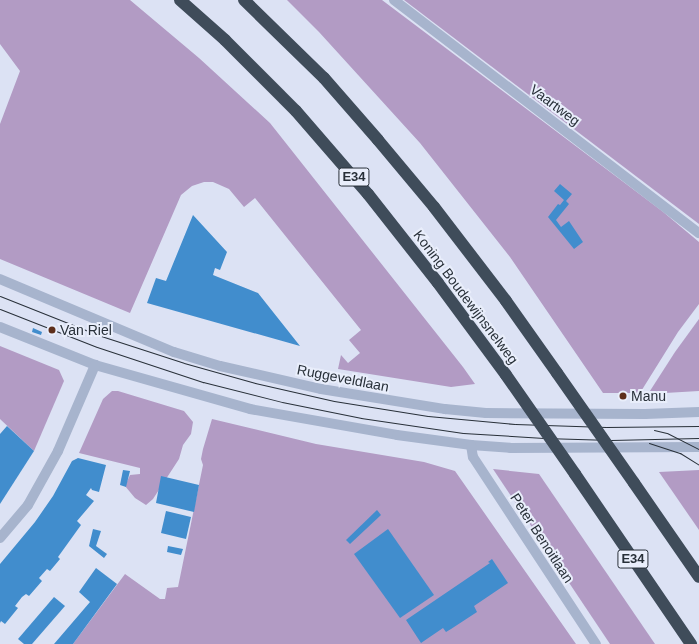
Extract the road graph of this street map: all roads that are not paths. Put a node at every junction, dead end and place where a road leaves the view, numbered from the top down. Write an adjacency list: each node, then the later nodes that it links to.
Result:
1 (180, 0): 14 (highway, Koning Boudewijnsnelweg / E34, bridge)
2 (244, 0): 12 (highway, Koning Boudewijnsnelweg, bridge)
3 (394, 0): 4 (street, Vaartweg)
4 (699, 232)
5 (0, 278): 8 (street, Ruggeveldlaan)
6 (0, 327): 7 (street)
7 (95, 365): 9 (street); 11 (street)
8 (699, 412)
9 (471, 445): 10 (street); 13 (street, Peter Benoitlaan)
10 (699, 447)
11 (0, 538)
12 (699, 577)
13 (596, 644)
14 (691, 644)

